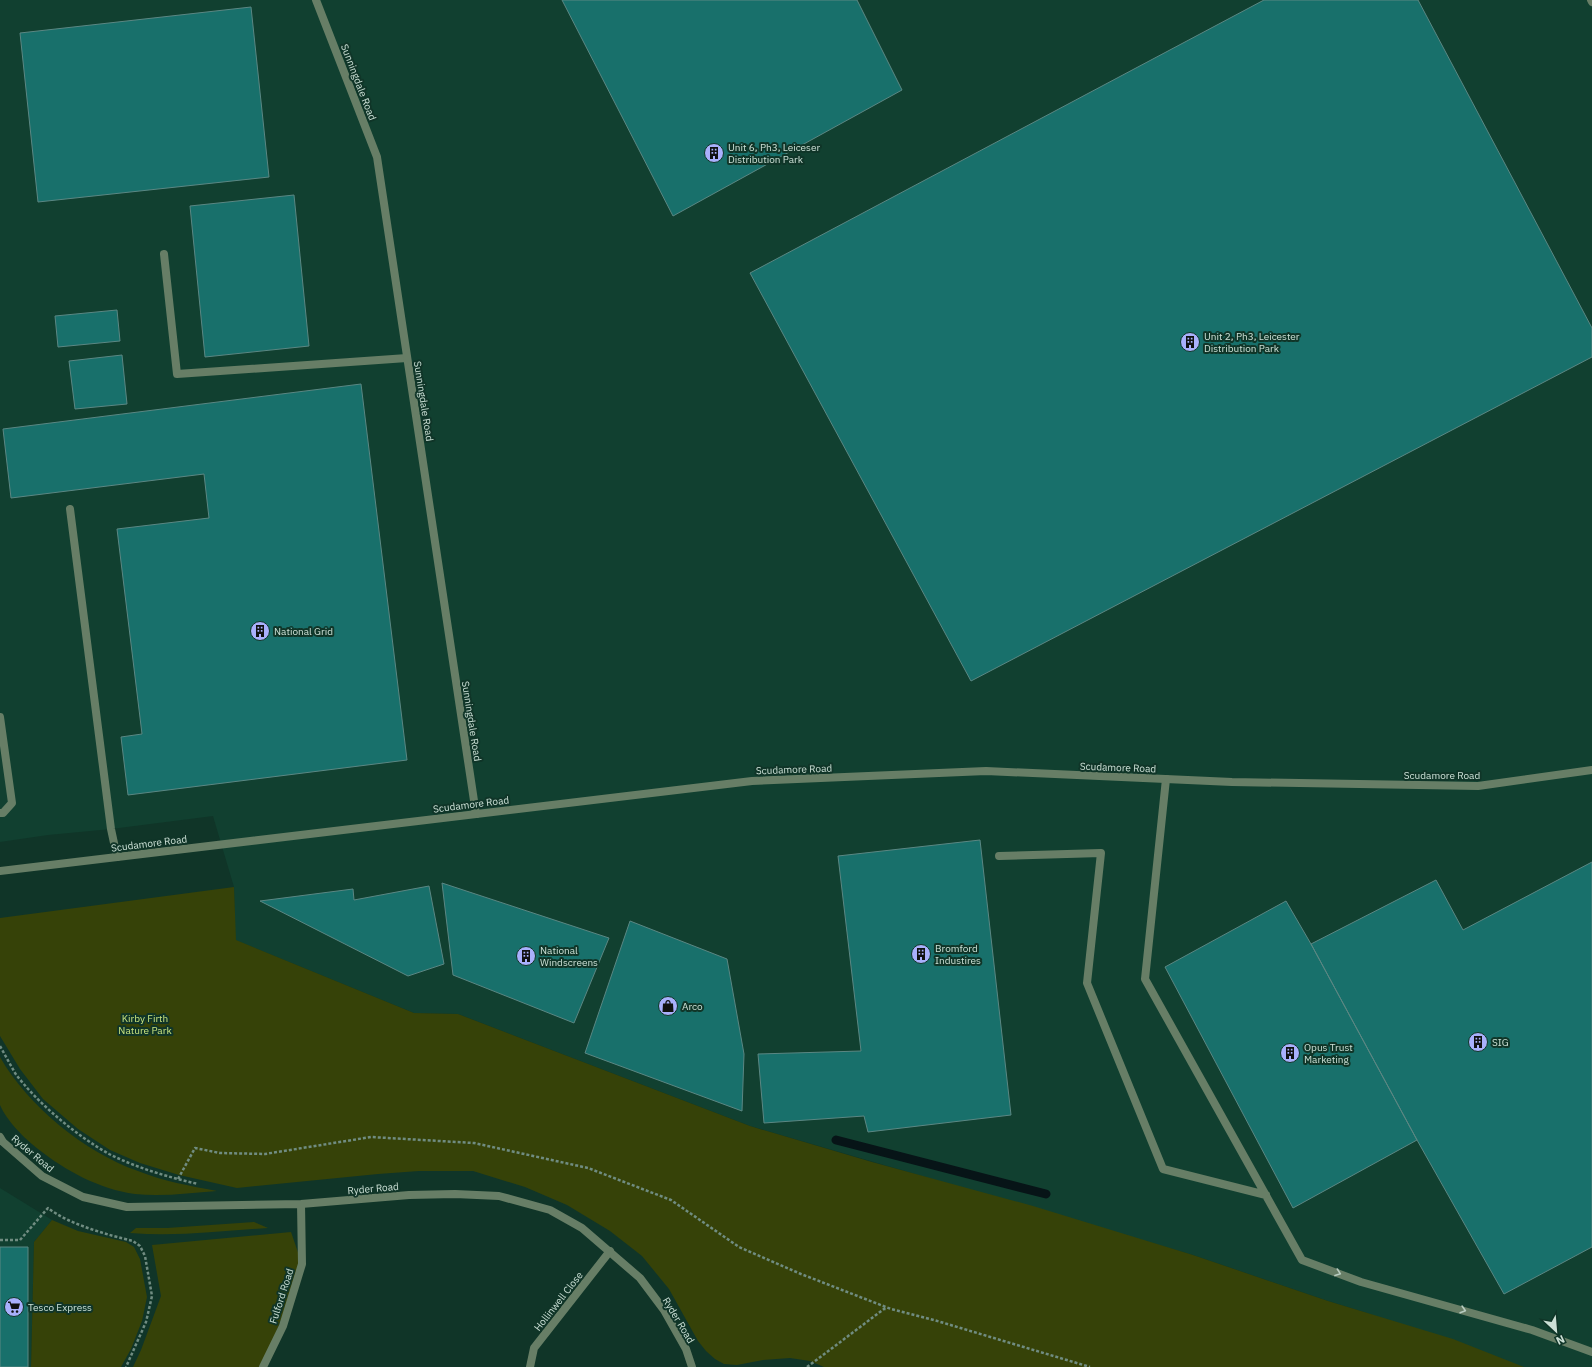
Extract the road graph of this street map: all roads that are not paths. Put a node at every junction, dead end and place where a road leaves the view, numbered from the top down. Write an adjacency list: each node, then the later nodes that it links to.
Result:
1 (316, 0): 3 (street, Sunningdale Road)
2 (164, 254): 3 (street)
3 (408, 358): 9 (street, Sunningdale Road)
4 (70, 508): 11 (street)
5 (0, 718): 8 (street)
6 (1592, 770): 7 (street, Scudamore Road)
7 (1166, 779): 9 (street, Scudamore Road); 14 (street)
8 (0, 813)
9 (476, 814): 11 (street, Scudamore Road)
10 (999, 856): 14 (street)
11 (117, 857): 12 (street, Scudamore Road)
12 (0, 871)
13 (1, 1141): 15 (street, Ryder Road)
14 (1266, 1195): 17 (street, one-way to 17)
15 (301, 1204): 16 (street, Ryder Road); 18 (street, Fulford Road)
16 (610, 1252): 19 (street, Hollinwell Close); 20 (street, Ryder Road)
17 (1592, 1352)
18 (263, 1367)
19 (530, 1367)
20 (692, 1367)

